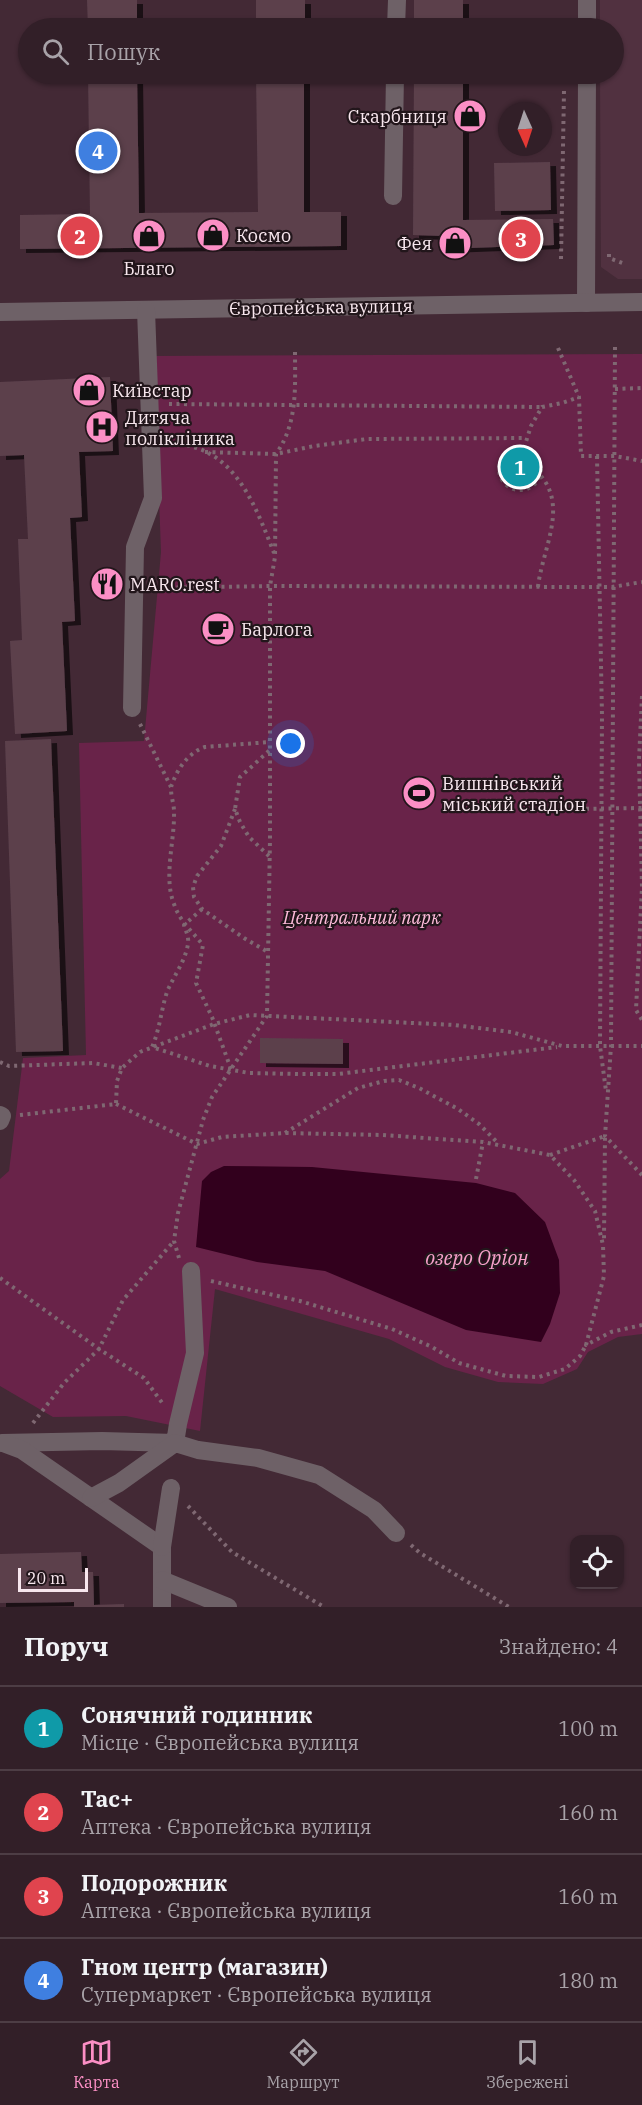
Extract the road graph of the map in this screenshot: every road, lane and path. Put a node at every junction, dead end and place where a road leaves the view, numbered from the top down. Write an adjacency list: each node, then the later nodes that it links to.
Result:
1 (397, 0): 3 (street)
2 (588, 0): 4 (street)
3 (396, 18)
4 (587, 18)
5 (395, 84): 8 (street)
6 (587, 84): 11 (street)
7 (564, 85): 9 (path)
8 (393, 196)
9 (561, 259)
10 (642, 302): 11 (street, Європейська вулиця)
11 (586, 303): 12 (street, Європейська вулиця)
12 (146, 310): 13 (street, Європейська вулиця); 20 (street)
13 (0, 312)
14 (615, 347): 18 (path)
15 (558, 348): 19 (path)
16 (295, 351): 21 (path)
17 (642, 388): 18 (path)
18 (615, 389): 29 (path)
19 (579, 397): 22 (path); 28 (path)
20 (150, 404): 21 (path); 24 (street)
21 (294, 404): 22 (path); 27 (path)
22 (542, 407): 23 (path)
23 (526, 438): 25 (path); 27 (path)
24 (152, 444): 26 (path); 38 (street)
25 (524, 448): 31 (path); 31 (path)
26 (205, 452): 27 (path); 32 (path)
27 (276, 454): 32 (path)
28 (597, 456): 29 (path); 36 (path)
29 (615, 456): 30 (path); 37 (path)
30 (642, 461)
31 (540, 476): 35 (path)
32 (275, 557): 34 (path)
33 (642, 582): 37 (path)
34 (270, 586): 35 (path); 38 (path); 41 (path)
35 (538, 587): 36 (path)
36 (598, 587): 37 (path); 47 (path)
37 (612, 587): 48 (path)
38 (134, 589): 40 (street)
39 (642, 696): 44 (path)
40 (132, 708): 43 (path)
41 (270, 742): 42 (path); 43 (path)
42 (270, 749): 45 (path); 49 (path)
43 (171, 788): 51 (path)
44 (640, 808): 48 (path); 54 (path)
45 (234, 809): 49 (path); 50 (path)
46 (571, 809): 47 (path)
47 (602, 809): 48 (path); 57 (path)
48 (612, 809): 58 (path)
49 (269, 856): 52 (path)
50 (202, 909): 51 (path); 52 (path)
51 (184, 925): 55 (path); 60 (path)
52 (268, 952): 53 (path)
53 (267, 1016): 55 (path); 56 (path); 63 (path)
54 (642, 1020)
55 (214, 1024): 60 (path); 63 (path)
56 (561, 1046): 57 (path); 63 (path)
57 (600, 1046): 58 (path); 64 (path)
58 (611, 1046): 59 (path); 64 (path)
59 (642, 1046)
60 (152, 1047): 62 (path); 63 (path)
61 (0, 1062): 62 (path)
62 (122, 1068): 65 (path)
63 (231, 1069): 70 (path)
64 (608, 1100): 68 (path)
65 (116, 1104): 66 (path); 70 (path)
66 (1, 1117)
67 (285, 1133): 69 (path); 70 (path); 71 (path)
68 (605, 1136): 72 (path); 73 (path); 76 (path)
69 (483, 1142): 71 (path); 74 (path)
70 (197, 1144): 75 (path)
71 (499, 1144): 72 (path)
72 (550, 1155): 76 (path)
73 (642, 1175)
74 (476, 1179)
75 (174, 1241): 77 (path); 81 (path)
76 (603, 1245): 80 (path)
77 (191, 1271): 80 (path); 82 (street)
78 (0, 1278): 81 (path)
79 (642, 1324): 80 (path)
80 (585, 1345)
81 (99, 1349): 82 (path); 83 (path)
82 (178, 1424): 84 (street)
83 (7, 1442): 84 (street); 86 (street)
84 (175, 1443): 86 (street); 87 (street)
85 (171, 1488): 88 (street); 92 (path)
86 (91, 1498): 88 (street)
87 (396, 1533): 93 (path)
88 (162, 1547): 89 (street)
89 (162, 1580): 90 (street); 91 (street)
90 (162, 1607)
91 (228, 1607)
92 (324, 1607)
93 (509, 1607)

